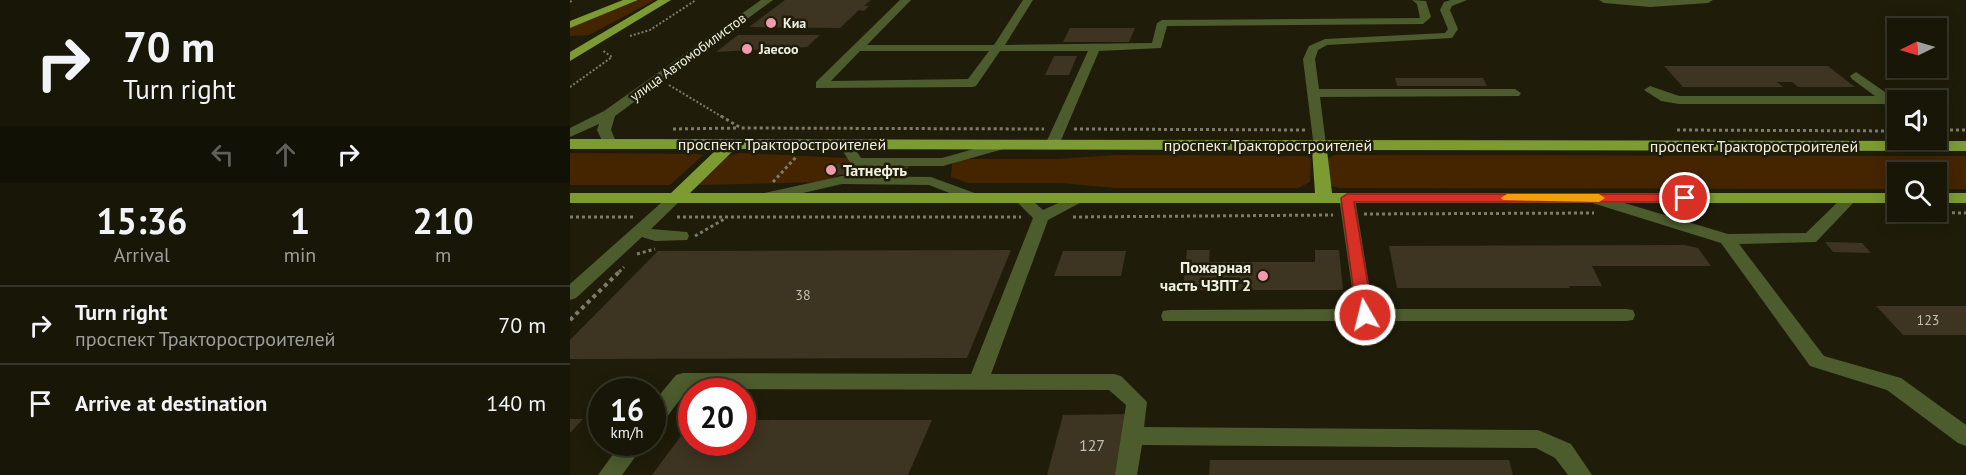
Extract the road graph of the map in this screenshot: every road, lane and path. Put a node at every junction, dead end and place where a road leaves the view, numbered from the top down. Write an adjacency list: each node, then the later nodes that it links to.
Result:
1 (633, 0): 11 (main road)
2 (666, 0): 17 (main road)
3 (696, 0): 12 (path)
4 (768, 0): 19 (lane, улица Автомобилистов)
5 (906, 0): 14 (lane)
6 (1028, 0): 15 (lane)
7 (1417, 0): 16 (lane)
8 (1462, 0): 22 (lane)
9 (1604, 0): 10 (lane)
10 (1708, 0)
11 (570, 25)
12 (628, 37)
13 (606, 44): 20 (path)
14 (857, 48): 15 (lane); 15 (lane)
15 (997, 48): 16 (lane)
16 (1095, 48): 34 (lane)
17 (570, 57)
18 (1856, 76): 24 (lane)
19 (658, 78): 26 (lane, улица Автомобилистов); 27 (path)
20 (570, 87)
21 (1650, 90): 25 (lane)
22 (1312, 93): 23 (lane); 42 (lane)
23 (1515, 93)
24 (1887, 100)
25 (1887, 104)
26 (609, 114): 32 (lane, улица Автомобилистов); 38 (lane)
27 (741, 128): 28 (path); 34 (path)
28 (672, 129)
29 (1068, 129): 30 (path)
30 (1306, 130)
31 (1966, 130): 33 (path)
32 (570, 133)
33 (1947, 136)
34 (1052, 137): 41 (main road, проспект Тракторостроителей); 42 (main road, проспект Тракторостроителей)
35 (1887, 139): 42 (main road, проспект Тракторостроителей)
36 (1947, 140): 43 (main road, проспект Тракторостроителей)
37 (570, 144): 38 (main road, проспект Тракторостроителей)
38 (609, 144): 39 (main road, проспект Тракторостроителей)
39 (731, 144): 40 (main road, проспект Тракторостроителей); 51 (main road)
40 (845, 144): 41 (main road, проспект Тракторостроителей); 45 (lane)
41 (1002, 145): 46 (lane)
42 (1319, 145): 56 (main road)
43 (1966, 146)
44 (796, 157): 49 (path)
45 (857, 162): 46 (lane); 47 (lane)
46 (943, 162): 48 (lane)
47 (842, 180): 48 (lane); 52 (lane)
48 (931, 181): 53 (lane)
49 (774, 182)
50 (570, 198): 51 (main road)
51 (675, 198): 52 (main road); 72 (lane)
52 (760, 198): 53 (main road)
53 (975, 198): 54 (main road)
54 (1021, 198): 55 (main road); 70 (lane)
55 (1082, 198): 56 (main road); 70 (lane)
56 (1324, 198): 57 (main road)
57 (1347, 198): 58 (main road); 76 (lane)
58 (1591, 198): 59 (main road); 74 (lane)
59 (1850, 198): 62 (main road); 74 (lane)
60 (1947, 198): 61 (main road)
61 (1966, 198)
62 (1887, 204)
63 (1947, 211): 65 (path)
64 (1605, 213): 66 (path)
65 (1966, 213)
66 (1356, 214)
67 (1341, 215): 71 (path)
68 (570, 217): 72 (path)
69 (672, 217): 70 (path)
70 (1033, 217): 80 (lane)
71 (1072, 217)
72 (644, 228): 73 (lane); 75 (lane); 79 (path)
73 (681, 236)
74 (1727, 239): 83 (lane)
75 (570, 294)
76 (1365, 315): 77 (lane); 78 (lane)
77 (1626, 315)
78 (1170, 316)
79 (570, 320)
80 (978, 381): 81 (lane); 82 (lane)
81 (666, 402)
82 (1133, 436): 86 (lane); 87 (lane)
83 (1966, 437)
84 (624, 456): 85 (lane)
85 (609, 475)
86 (1126, 475)
87 (1581, 475)

